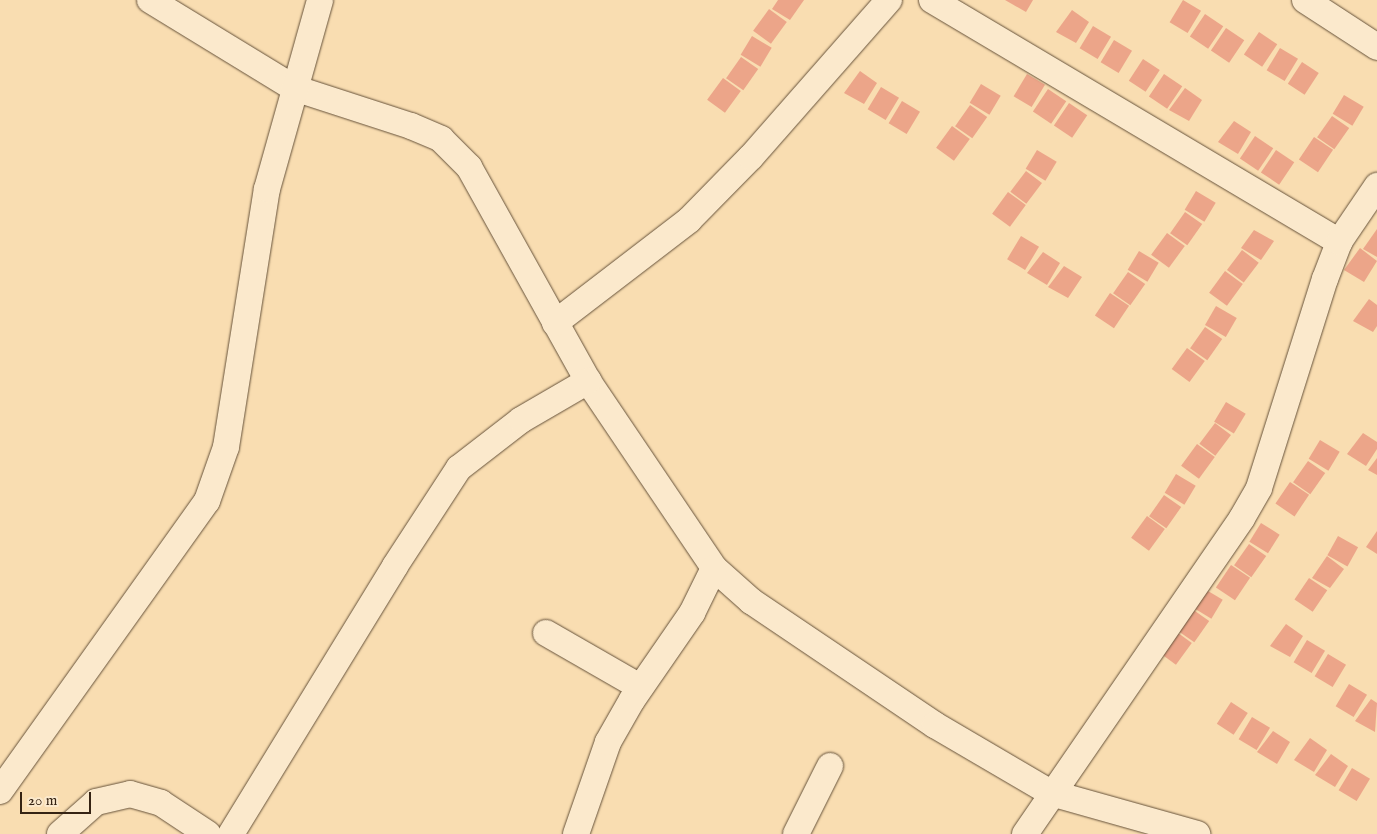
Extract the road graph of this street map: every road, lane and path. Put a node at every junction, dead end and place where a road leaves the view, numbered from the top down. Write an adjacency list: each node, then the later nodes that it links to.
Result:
1 (150, 0): 7 (street)
2 (889, 0): 10 (street)
3 (932, 0): 9 (street)
4 (319, 1): 7 (street)
5 (1315, 3): 6 (street)
6 (1377, 47)
7 (294, 88): 10 (street); 16 (street)
8 (1377, 186): 9 (street)
9 (1339, 242): 17 (street)
10 (556, 323): 11 (street)
11 (588, 381): 12 (street); 20 (street)
12 (714, 568): 14 (street); 17 (street)
13 (546, 633): 14 (street)
14 (640, 687): 21 (street)
15 (830, 766): 22 (street)
16 (0, 791)
17 (1050, 793): 23 (street); 24 (street)
18 (60, 834): 19 (street)
19 (208, 834)
20 (231, 834)
21 (576, 834)
22 (796, 834)
23 (1024, 834)
24 (1196, 834)

